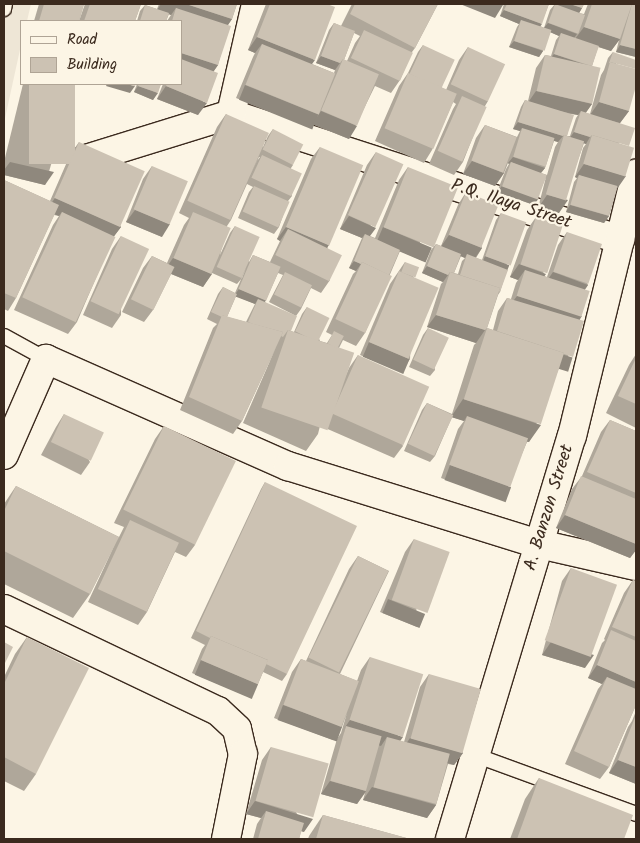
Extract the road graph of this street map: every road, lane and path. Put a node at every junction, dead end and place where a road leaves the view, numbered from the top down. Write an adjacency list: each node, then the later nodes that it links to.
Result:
1 (5, 4): 3 (lane)
2 (256, 4): 4 (street)
3 (4, 9)
4 (231, 114): 5 (street); 7 (street, P.Q. Ilaya Street)
5 (86, 159)
6 (636, 174): 7 (street, A. Banzon Street)
7 (620, 240): 11 (street, A. Banzon Street)
8 (4, 336): 9 (lane)
9 (46, 359): 10 (street); 11 (street)
10 (4, 455)
11 (539, 544): 12 (street); 14 (street, A. Banzon Street)
12 (636, 566)
13 (4, 609): 16 (street)
14 (475, 755): 15 (lane); 17 (street, A. Banzon Street)
15 (636, 814)
16 (226, 839)
17 (450, 839)

